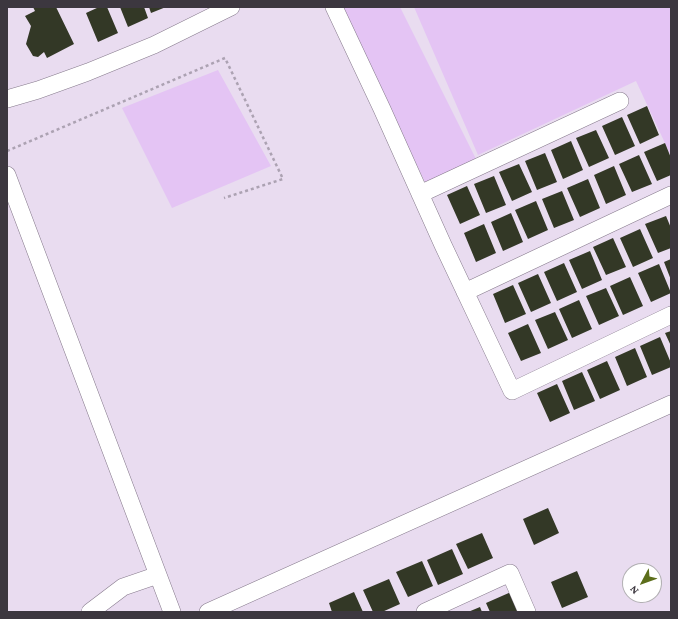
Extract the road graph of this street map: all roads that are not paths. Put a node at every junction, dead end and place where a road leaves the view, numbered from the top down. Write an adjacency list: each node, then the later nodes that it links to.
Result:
1 (231, 7): 3 (street)
2 (334, 7): 6 (street)
3 (7, 99)
4 (620, 101): 6 (street)
5 (7, 175): 11 (street)
6 (420, 194): 8 (street)
7 (671, 195): 8 (street)
8 (465, 292): 9 (street)
9 (671, 315)
10 (671, 404): 14 (street)
11 (158, 576): 12 (street); 13 (street)
12 (90, 612)
13 (172, 612)
14 (208, 612)
15 (425, 612): 16 (street)
16 (527, 612)

